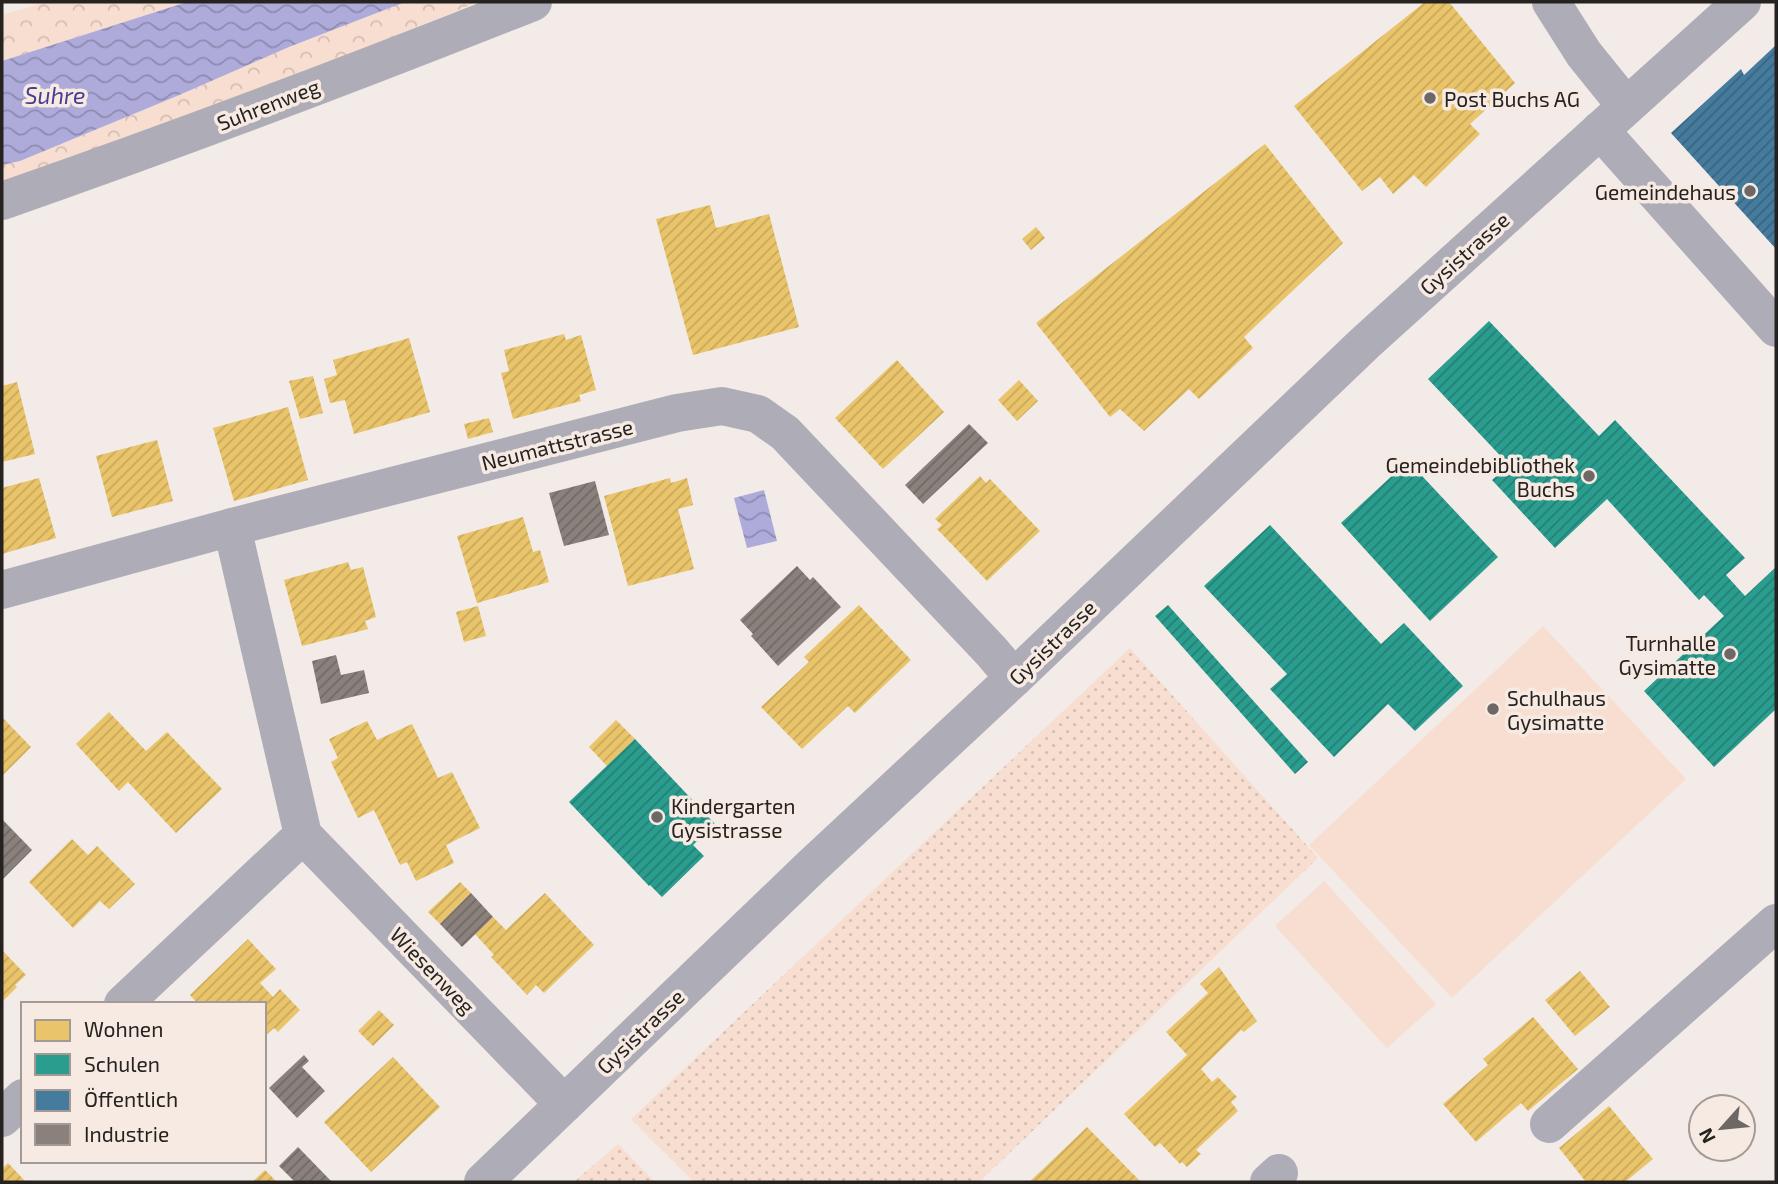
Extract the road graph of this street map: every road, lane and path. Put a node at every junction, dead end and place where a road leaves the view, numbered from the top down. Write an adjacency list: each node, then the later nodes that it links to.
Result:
1 (533, 2): 5 (street, Suhrenweg)
2 (1551, 2): 4 (street)
3 (1742, 2): 4 (street, Gysistrasse)
4 (1613, 118): 6 (street); 9 (street, Gysistrasse)
5 (2, 201)
6 (1776, 328)
7 (232, 527): 8 (street, Neumattstrasse); 9 (street, Neumattstrasse); 10 (street)
8 (2, 590)
9 (1014, 678): 14 (street, Gysistrasse)
10 (303, 835): 12 (street); 14 (street, Wiesenweg)
11 (1776, 923): 16 (street)
12 (125, 1002)
13 (21, 1100): 15 (street)
14 (564, 1104): 17 (street, Gysistrasse)
15 (2, 1118)
16 (1549, 1124)
17 (482, 1182)

